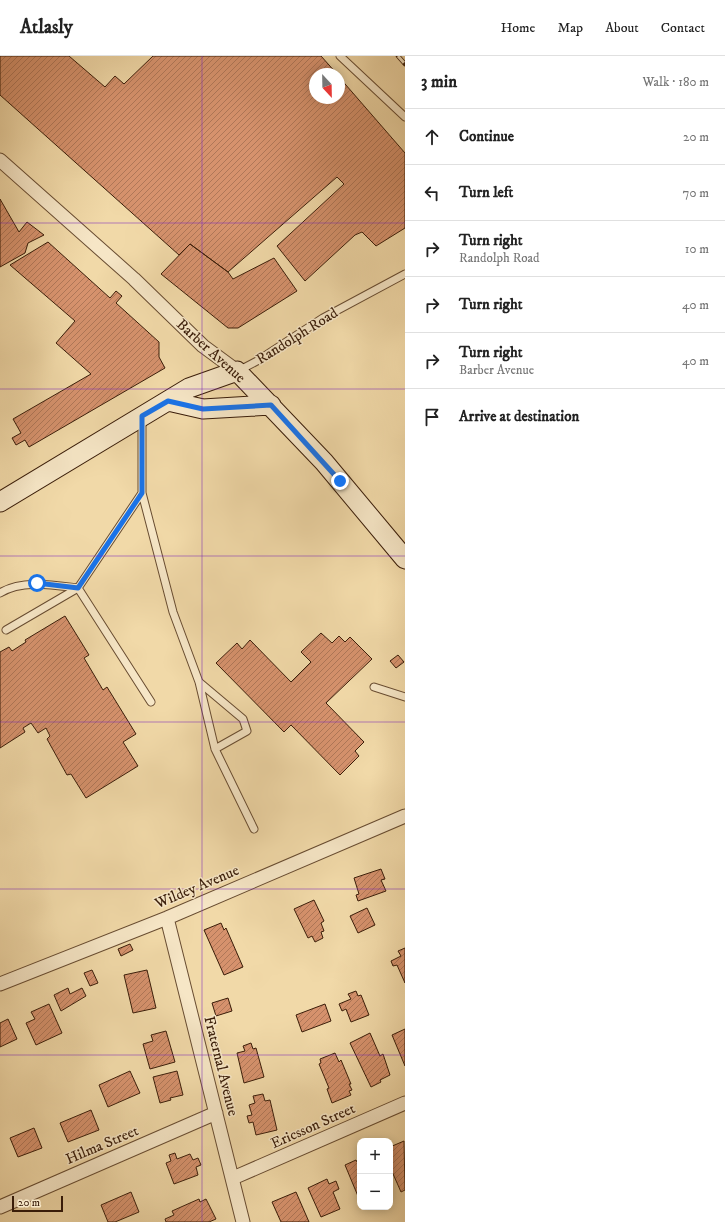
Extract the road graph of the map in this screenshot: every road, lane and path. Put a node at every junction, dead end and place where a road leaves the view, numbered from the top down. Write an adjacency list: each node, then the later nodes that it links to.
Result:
1 (340, 56): 2 (lane)
2 (405, 117)
3 (0, 160): 5 (street, Barber Avenue)
4 (405, 274): 5 (lane, Randolph Road)
5 (237, 371): 6 (street, Randolph Road); 7 (street, Barber Avenue)
6 (168, 401): 7 (street); 8 (street, Randolph Road)
7 (271, 405): 11 (street, Barber Avenue)
8 (142, 416): 9 (lane); 10 (street, Randolph Road)
9 (142, 493): 12 (lane); 15 (lane)
10 (0, 502)
11 (405, 559)
12 (78, 588): 13 (lane); 14 (lane); 18 (lane)
13 (0, 593)
14 (6, 630)
15 (199, 682): 19 (lane); 19 (lane)
16 (374, 687): 17 (lane)
17 (405, 697)
18 (151, 702)
19 (215, 749): 21 (lane)
20 (405, 816): 22 (street, Wildey Avenue)
21 (254, 829)
22 (167, 918): 23 (street, Wildey Avenue); 25 (street, Fraternal Avenue)
23 (0, 984)
24 (405, 1102): 26 (street, Ericsson Street)
25 (216, 1113): 26 (street, Fraternal Avenue); 27 (street, Hilma Street)
26 (233, 1178): 28 (street, Fraternal Avenue)
27 (0, 1207)
28 (243, 1222)

